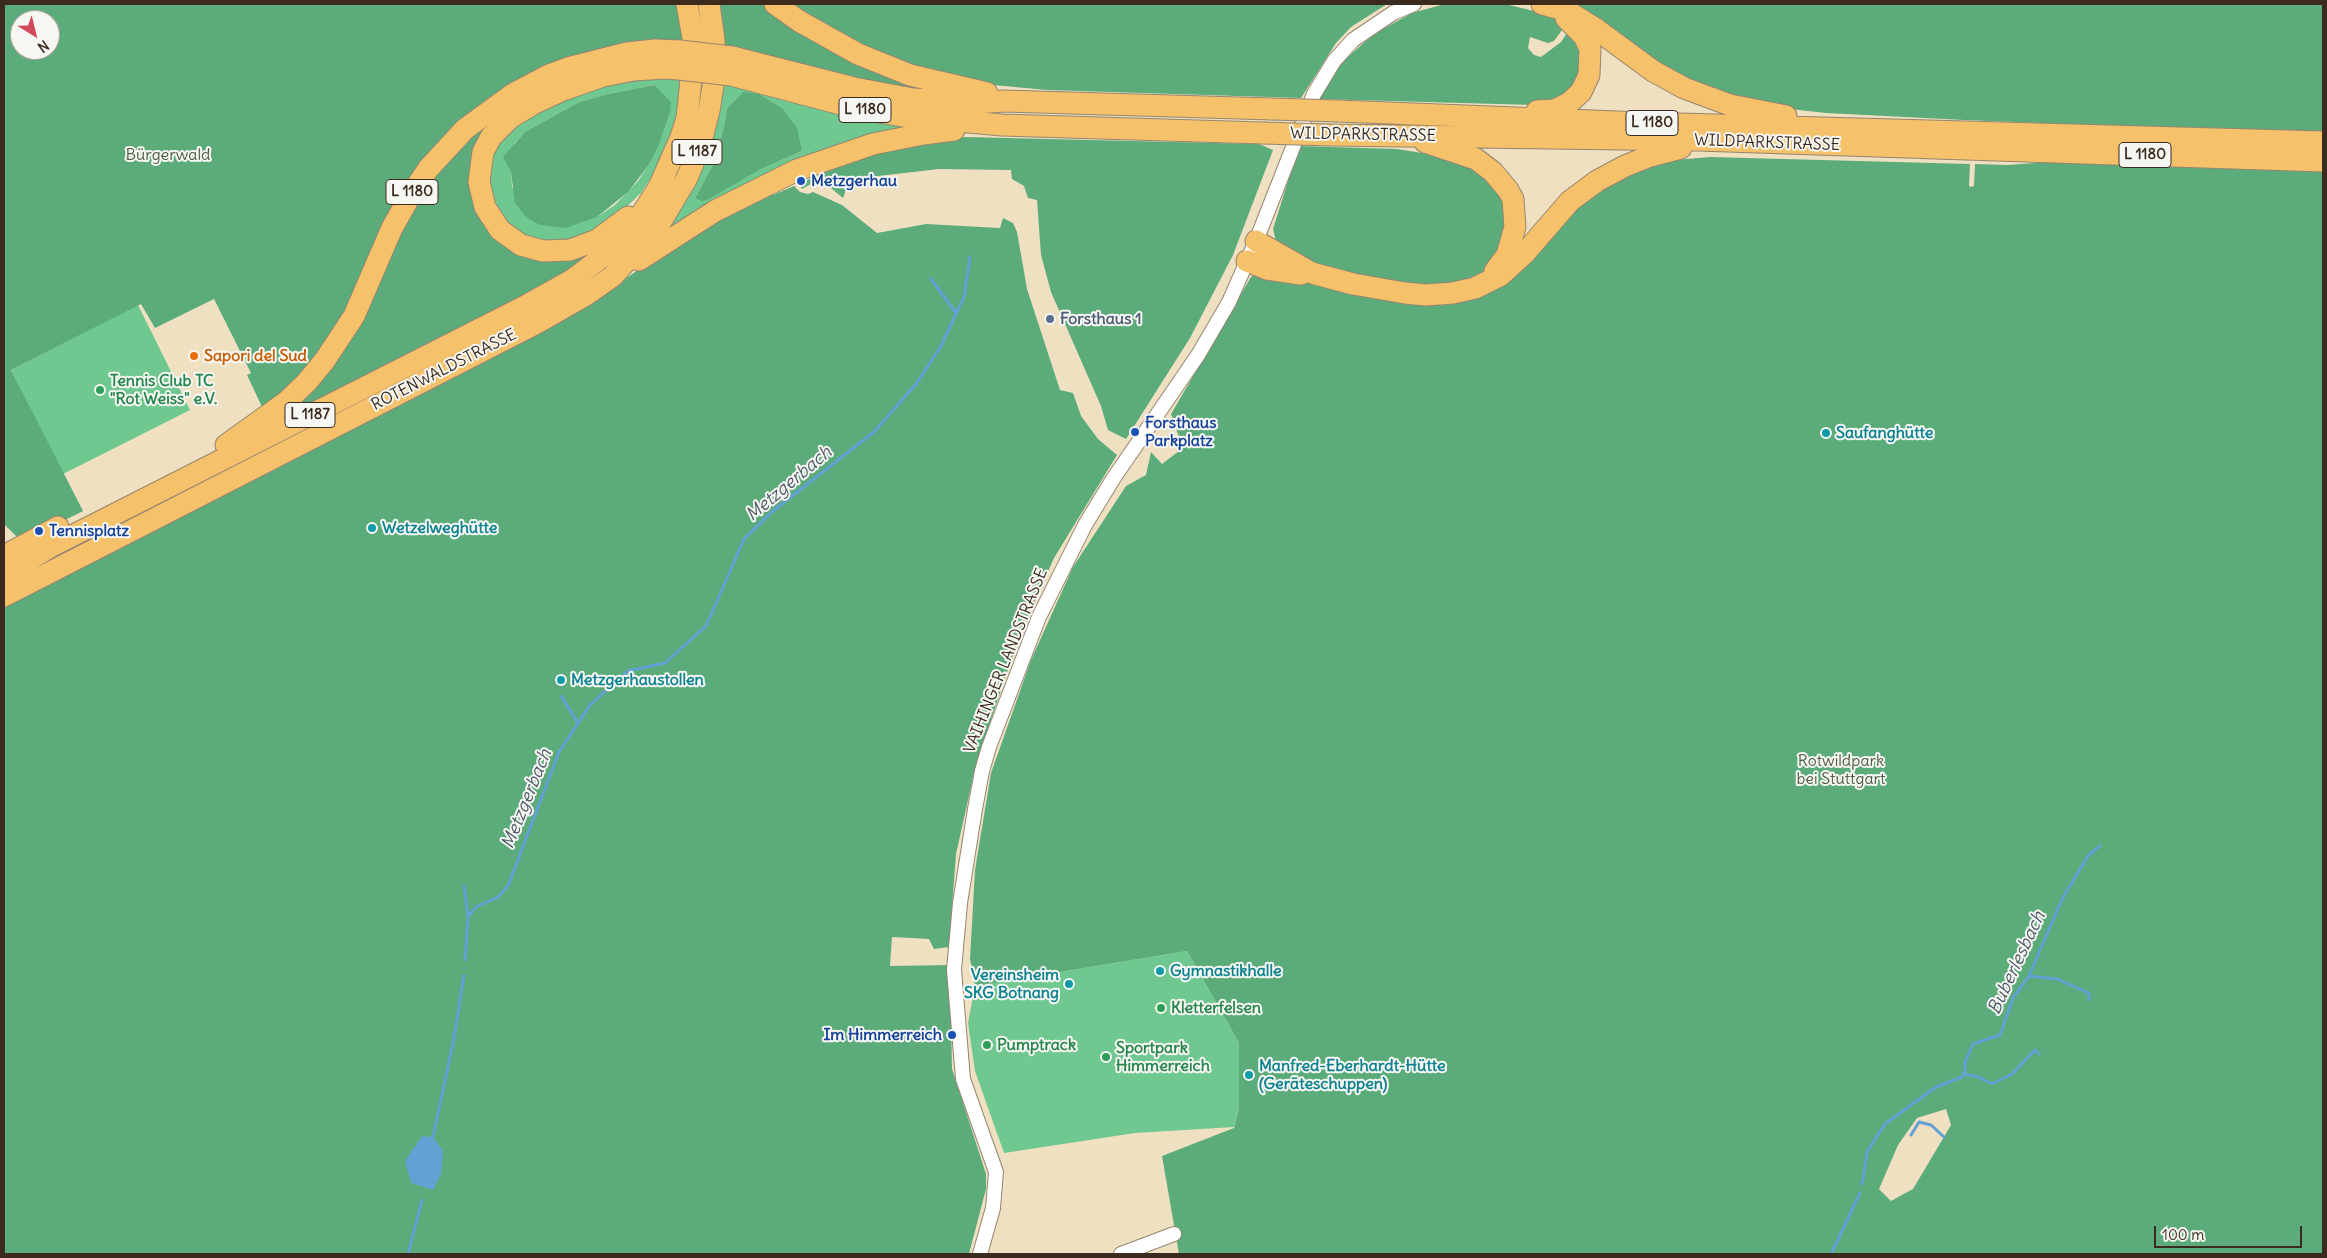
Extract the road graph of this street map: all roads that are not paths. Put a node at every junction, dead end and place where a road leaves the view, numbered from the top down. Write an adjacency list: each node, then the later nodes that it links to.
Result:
1 (687, 4): 16 (highway, L 1187)
2 (709, 4): 20 (highway, ROTENWALDSTRASSE / L 1187)
3 (775, 4): 8 (highway)
4 (1414, 4): 17 (street, VAIHINGER LANDSTRASSE)
5 (1548, 6): 9 (highway, L 1180); 11 (highway, L 1180)
6 (680, 60): 7 (highway, L 1180, bridge); 16 (highway, L 1180); 22 (highway, L 1180)
7 (731, 66): 8 (highway, L 1180); 10 (highway, L 1180)
8 (1004, 101): 9 (highway, WILDPARKSTRASSE / L 1180, bridge)
9 (1475, 118): 11 (highway, WILDPARKSTRASSE / L 1180)
10 (1002, 125): 12 (highway, WILDPARKSTRASSE / L 1180, bridge); 20 (highway, L 1180)
11 (1828, 126): 14 (highway, WILDPARKSTRASSE / L 1180)
12 (1405, 137): 13 (highway, WILDPARKSTRASSE / L 1180); 21 (highway, L 1180)
13 (1697, 140): 15 (highway, WILDPARKSTRASSE / L 1180); 21 (highway, L 1180)
14 (2323, 142)
15 (2323, 161)
16 (652, 198): 23 (highway, ROTENWALDSTRASSE / L 1187)
17 (1256, 241): 18 (street, VAIHINGER LANDSTRASSE); 19 (highway, L 1180)
18 (1247, 261): 19 (highway, L 1180); 28 (street, VAIHINGER LANDSTRASSE)
19 (1312, 273): 21 (highway, L 1180)
20 (613, 276): 26 (highway, ROTENWALDSTRASSE / L 1187)
21 (1483, 284)
22 (118, 503): 23 (highway, L 1180); 24 (highway)
23 (92, 527): 25 (highway, ROTENWALDSTRASSE / L 1187)
24 (4, 556)
25 (4, 575)
26 (4, 596)
27 (1174, 1234): 29 (street)
28 (980, 1254)
29 (1122, 1254)

